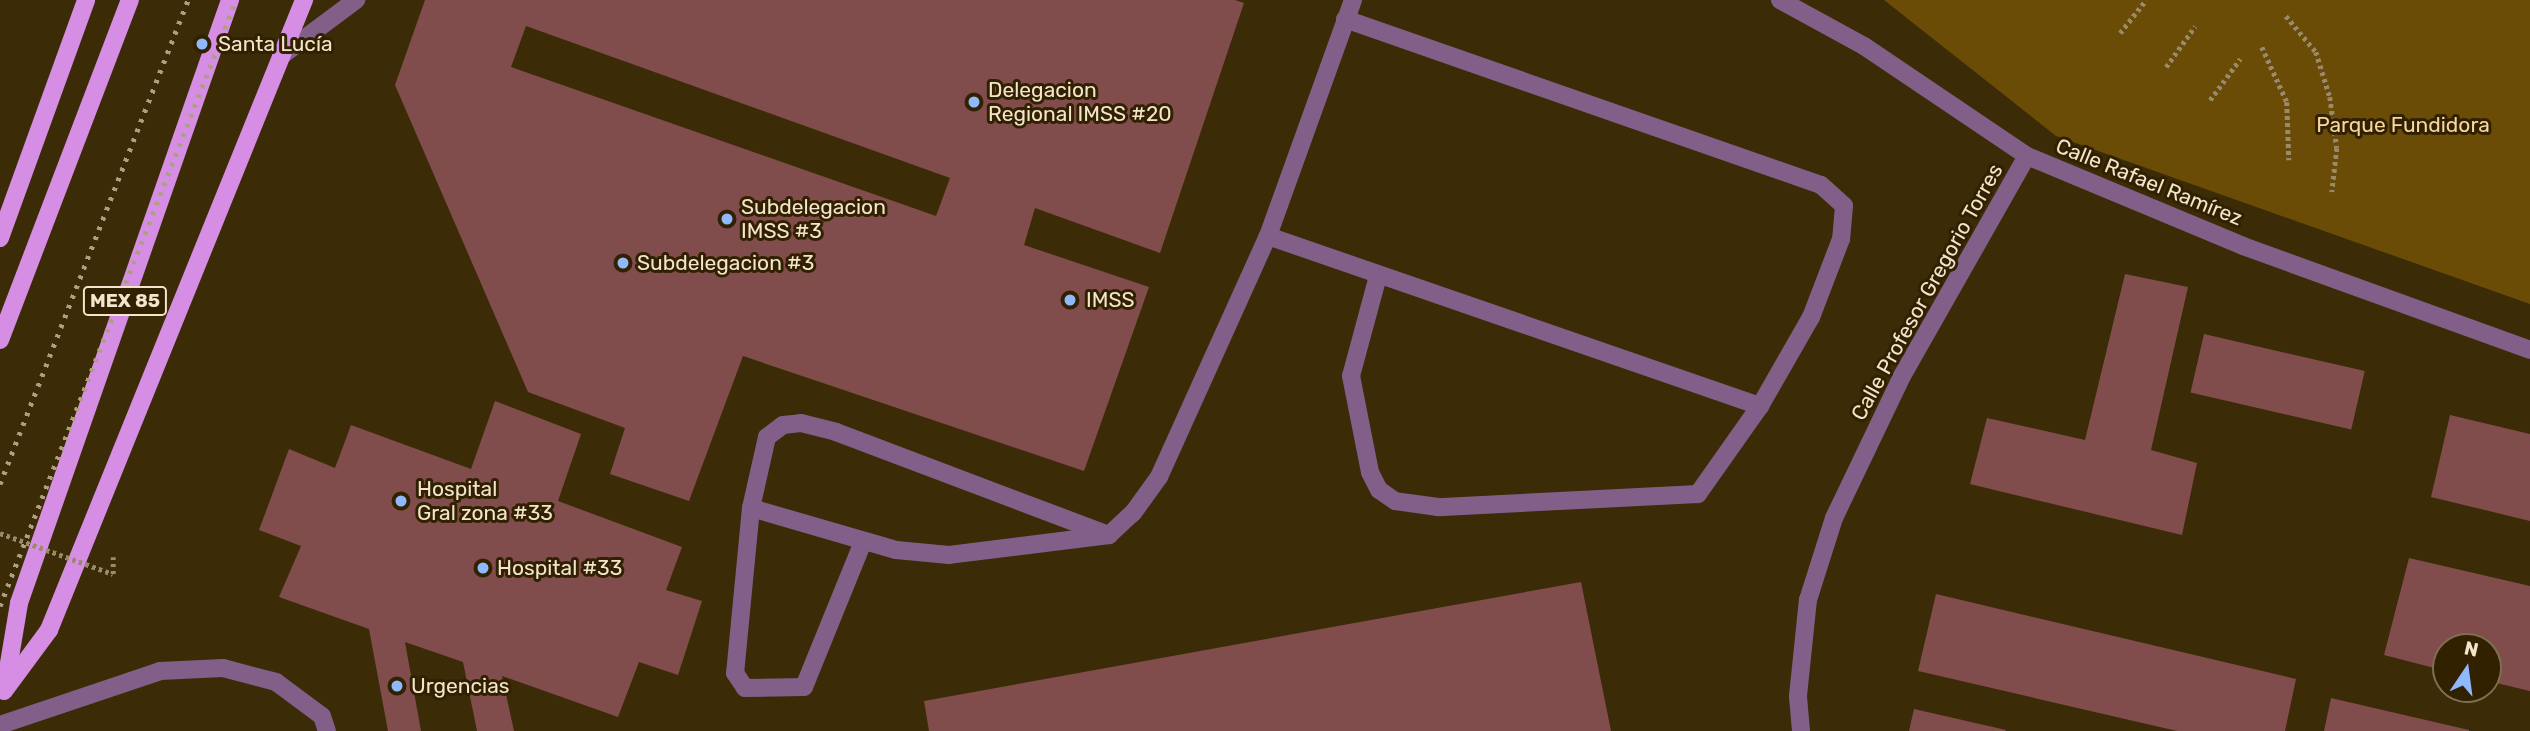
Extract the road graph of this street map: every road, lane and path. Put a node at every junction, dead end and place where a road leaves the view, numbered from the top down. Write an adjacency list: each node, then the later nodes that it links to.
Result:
1 (86, 0): 23 (main road)
2 (130, 0): 25 (main road)
3 (230, 0): 33 (main road, MEX 85)
4 (304, 0): 15 (main road)
5 (356, 0): 15 (street)
6 (1353, 0): 11 (street)
7 (1780, 0): 9 (street, Calle Rafael Ramírez)
8 (2146, 0): 13 (path)
9 (1810, 8): 19 (street, Calle Rafael Ramírez)
10 (2286, 16): 21 (path)
11 (1345, 19): 22 (street); 27 (street)
12 (2196, 26): 17 (path)
13 (2120, 33)
14 (2262, 47): 20 (path)
15 (281, 56): 33 (main road)
16 (2240, 59): 18 (path)
17 (2166, 66)
18 (2210, 100)
19 (2027, 156): 26 (street, Calle Rafael Ramírez); 36 (street, Calle Profesor Gregorio Torres)
20 (2289, 160)
21 (2332, 192)
22 (1268, 236): 24 (street); 30 (street)
23 (0, 238)
24 (1378, 276): 27 (street); 27 (street)
25 (0, 340)
26 (2530, 350)
27 (1760, 406)
28 (751, 508): 30 (street); 31 (street); 31 (street)
29 (0, 533): 32 (path, bridge)
30 (1109, 535): 31 (street)
31 (863, 542)
32 (113, 574)
33 (2, 696)
34 (0, 724): 35 (street)
35 (327, 731)
36 (1801, 731)

